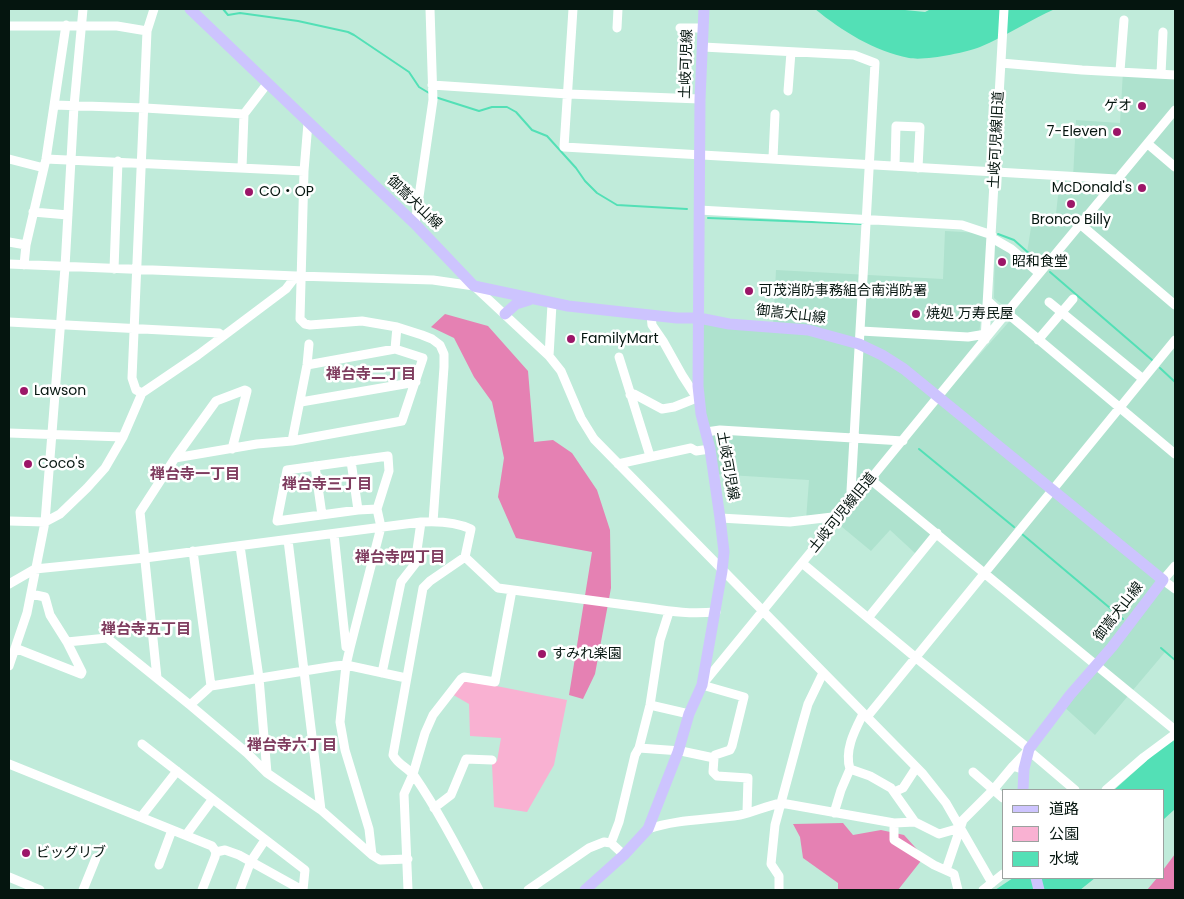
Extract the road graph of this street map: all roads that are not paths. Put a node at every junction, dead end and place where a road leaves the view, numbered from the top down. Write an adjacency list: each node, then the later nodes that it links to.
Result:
1 (83, 9): 11 (street)
2 (154, 9): 16 (street)
3 (190, 9): 24 (main road, 御嵩犬山線)
4 (430, 9): 25 (street)
5 (573, 9): 27 (street)
6 (618, 9): 13 (street)
7 (704, 9): 15 (main road, 土岐可児線)
8 (1004, 9): 20 (street, 土岐可児線旧道)
9 (1124, 20): 21 (street)
10 (66, 25): 11 (street); 12 (street); 29 (street)
11 (82, 25): 16 (street); 30 (street)
12 (9, 26)
13 (617, 28)
14 (680, 28): 15 (street)
15 (703, 28): 18 (main road, 土岐可児線)
16 (146, 31): 31 (street)
17 (1163, 32): 22 (street)
18 (702, 47): 19 (street); 28 (main road, 土岐可児線)
19 (791, 52): 26 (street); 44 (street)
20 (1002, 60): 21 (street); 50 (street, 土岐可児線旧道)
21 (1120, 71): 22 (street)
22 (1161, 74): 23 (street)
23 (1175, 75)
24 (267, 84): 33 (street); 35 (main road, 御嵩犬山線)
25 (432, 85): 27 (street); 56 (street)
26 (788, 91)
27 (568, 94): 28 (street); 37 (street)
28 (700, 99): 37 (main road, 土岐可児線)
29 (54, 105): 30 (street); 42 (street)
30 (74, 106): 31 (street); 40 (street)
31 (144, 108): 33 (street); 43 (street)
32 (1175, 110): 36 (street, 土岐可児線旧道)
33 (244, 114): 47 (street)
34 (776, 114): 38 (street)
35 (308, 123): 49 (street); 56 (main road, 御嵩犬山線)
36 (1148, 144): 46 (street); 51 (street, 土岐可児線旧道)
37 (699, 155): 38 (street); 52 (main road, 土岐可児線)
38 (773, 158): 44 (street)
39 (9, 159): 42 (street)
40 (71, 160): 41 (street); 42 (street); 54 (street)
41 (118, 161): 43 (street); 64 (street)
42 (45, 163): 53 (street)
43 (142, 163): 47 (street); 65 (street)
44 (870, 165): 45 (street); 55 (street)
45 (895, 166): 48 (street); 48 (street)
46 (1175, 167)
47 (242, 168): 49 (street)
48 (918, 168): 50 (street)
49 (304, 171): 67 (street)
50 (996, 171): 51 (street); 58 (street, 土岐可児線旧道)
51 (1117, 179): 57 (street, 土岐可児線旧道)
52 (699, 210): 55 (street); 79 (main road, 土岐可児線)
53 (33, 212): 54 (street); 60 (street)
54 (68, 215): 63 (street)
55 (867, 219): 58 (street); 84 (street)
56 (415, 224): 68 (main road, 御嵩犬山線)
57 (1080, 224): 66 (street, 土岐可児線旧道); 74 (street)
58 (992, 236): 66 (street); 71 (street, 土岐可児線旧道)
59 (9, 242): 60 (street)
60 (26, 245): 62 (street)
61 (9, 264): 62 (street)
62 (24, 265): 63 (street)
63 (65, 267): 64 (street); 81 (street)
64 (114, 269): 65 (street)
65 (136, 270): 67 (street); 83 (street)
66 (1039, 273): 77 (street, 土岐可児線旧道)
67 (298, 276): 68 (street); 82 (street); 85 (street)
68 (474, 286): 69 (main road, 御嵩犬山線); 76 (street)
69 (531, 299): 73 (main road, 御嵩犬山線); 76 (main road)
70 (1073, 299): 75 (street)
71 (988, 301): 77 (street); 86 (street, 土岐可児線旧道)
72 (1049, 302): 75 (street)
73 (552, 304): 78 (main road, 御嵩犬山線); 92 (street)
74 (1175, 305)
75 (1062, 312): 87 (street); 95 (street)
76 (505, 314): 92 (street)
77 (1005, 314): 86 (street, 土岐可児線旧道); 87 (street)
78 (651, 315): 79 (main road, 御嵩犬山線); 99 (street)
79 (699, 318): 90 (main road, 御嵩犬山線); 99 (main road, 土岐可児線)
80 (9, 322): 81 (street)
81 (61, 325): 83 (street); 105 (street)
82 (398, 327): 91 (street); 129 (street)
83 (134, 329): 85 (street); 97 (street)
84 (860, 331): 86 (street); 90 (street)
85 (223, 336): 97 (street)
86 (985, 337): 100 (street, 土岐可児線旧道)
87 (1038, 340): 102 (street)
88 (1175, 340): 95 (street)
89 (309, 344): 94 (street)
90 (859, 344): 100 (main road, 御嵩犬山線); 107 (street)
91 (394, 349): 94 (street); 96 (street)
92 (549, 356): 116 (street)
93 (618, 357): 98 (street)
94 (307, 365): 101 (street)
95 (1143, 380): 102 (street)
96 (416, 382): 101 (street); 108 (street)
97 (142, 393): 106 (street)
98 (630, 395): 99 (street); 113 (street)
99 (699, 397): 103 (main road, 土岐可児線)
100 (939, 397): 109 (street, 土岐可児線旧道); 119 (main road, 御嵩犬山線)
101 (301, 402): 108 (street)
102 (1120, 408): 112 (street); 119 (street)
103 (706, 432): 107 (street); 111 (main road, 土岐可児線)
104 (9, 433): 105 (street)
105 (52, 435): 106 (street); 127 (street)
106 (123, 437): 127 (street)
107 (854, 438): 109 (street); 120 (street)
108 (292, 441): 110 (street)
109 (902, 441): 118 (street, 土岐可児線旧道)
110 (232, 448): 114 (street); 114 (street)
111 (710, 448): 113 (street); 125 (main road, 土岐可児線)
112 (1175, 454)
113 (650, 456): 116 (street)
114 (175, 458): 137 (street)
115 (351, 462): 117 (street); 121 (street); 122 (street)
116 (618, 464): 141 (street)
117 (315, 466): 123 (street); 123 (street)
118 (870, 480): 120 (street, 土岐可児線旧道); 131 (street)
119 (1054, 490): 142 (street); 143 (main road, 御嵩犬山線)
120 (854, 500): 124 (street, 土岐可児線旧道)
121 (377, 509): 122 (street); 130 (street)
122 (358, 510): 123 (street)
123 (322, 515)
124 (841, 516): 125 (street); 138 (street, 土岐可児線旧道)
125 (720, 518): 141 (main road, 土岐可児線)
126 (9, 521): 127 (street)
127 (45, 522): 140 (street)
128 (421, 522): 129 (street); 130 (street); 160 (street)
129 (433, 522): 136 (street)
130 (381, 528): 132 (street); 154 (street)
131 (937, 533): 142 (street); 151 (street)
132 (334, 534): 133 (street); 154 (street)
133 (288, 540): 134 (street); 159 (street)
134 (240, 546): 135 (street); 163 (street)
135 (193, 551): 137 (street); 166 (street)
136 (466, 557): 146 (street); 164 (street)
137 (145, 558): 140 (street); 162 (street)
138 (802, 563): 148 (street, 土岐可児線旧道); 151 (street)
139 (1175, 566): 143 (street)
140 (36, 569): 144 (street); 147 (street)
141 (722, 571): 148 (street); 150 (main road, 土岐可児線)
142 (985, 574): 155 (street); 157 (street)
143 (1163, 580): 145 (street); 157 (main road, 御嵩犬山線)
144 (9, 584)
145 (1175, 589)
146 (512, 590): 149 (street); 186 (street)
147 (31, 594): 152 (street); 153 (street)
148 (762, 611): 161 (street); 165 (street, 土岐可児線旧道)
149 (670, 612): 150 (street); 168 (street)
150 (716, 612): 165 (main road, 土岐可児線)
151 (868, 618): 155 (street)
152 (67, 642): 153 (street); 162 (street)
153 (15, 648): 158 (street)
154 (350, 648): 156 (street)
155 (915, 657): 170 (street); 175 (street)
156 (346, 665): 159 (street); 160 (street); 209 (street)
157 (1097, 665): 171 (street); 175 (main road, 御嵩犬山線)
158 (9, 666)
159 (303, 670): 163 (street); 196 (street)
160 (382, 673): 164 (street)
161 (823, 674): 170 (street); 194 (street)
162 (157, 678): 167 (street)
163 (259, 678): 166 (street); 185 (street)
164 (406, 678): 186 (street)
165 (702, 685): 169 (main road, 土岐可児線); 177 (street)
166 (211, 686): 167 (street)
167 (190, 705): 185 (street)
168 (650, 705): 169 (street); 174 (street)
169 (689, 714): 176 (main road, 土岐可児線)
170 (865, 715): 180 (street); 182 (street)
171 (1175, 730)
172 (1175, 734): 189 (street)
173 (142, 744): 183 (street)
174 (639, 748): 176 (street); 207 (street)
175 (1028, 750): 181 (main road, 御嵩犬山線); 188 (street)
176 (678, 752): 177 (street); 203 (main road, 土岐可児線)
177 (714, 758): 197 (street)
178 (492, 760): 195 (street)
179 (9, 764): 199 (street)
180 (916, 768): 191 (street); 202 (street)
181 (1019, 768): 187 (main road, 御嵩犬山線); 190 (street)
182 (850, 769): 191 (street); 198 (street)
183 (176, 771): 193 (street); 199 (street)
184 (973, 772): 190 (street)
185 (267, 773): 196 (street)
186 (413, 774): 195 (street); 212 (street)
187 (1023, 789)
188 (1074, 789)
189 (1107, 789)
190 (993, 790): 192 (street); 202 (street)
191 (894, 792): 200 (street)
192 (1002, 797)
193 (214, 800): 205 (street); 206 (street)
194 (781, 804): 197 (street); 198 (street); 229 (street)
195 (434, 808): 226 (street)
196 (321, 810): 209 (street)
197 (747, 812): 203 (street)
198 (834, 813): 201 (street)
199 (142, 817): 204 (street)
200 (916, 822): 201 (street); 202 (street)
201 (894, 823): 215 (street)
202 (960, 828): 215 (street); 218 (street)
203 (648, 829): 210 (main road, 土岐可児線)
204 (172, 830): 205 (street); 214 (street)
205 (186, 835): 208 (street)
206 (265, 840): 213 (street); 224 (street)
207 (611, 843): 210 (street); 227 (street)
208 (216, 852): 213 (street); 222 (street)
209 (372, 855): 212 (street)
210 (624, 855): 219 (main road, 土岐可児線)
211 (96, 858): 221 (street)
212 (408, 859): 225 (street)
213 (251, 861): 223 (street); 224 (street)
214 (159, 865)
215 (946, 870): 230 (street)
216 (1002, 875): 218 (street)
217 (9, 877): 220 (street)
218 (992, 883): 231 (street)
219 (593, 886): 228 (main road, 土岐可児線)
220 (40, 890)
221 (84, 890)
222 (202, 890)
223 (240, 890)
224 (303, 890)
225 (408, 890)
226 (479, 890)
227 (528, 890)
228 (585, 890)
229 (779, 890)
230 (958, 890)
231 (983, 890)

